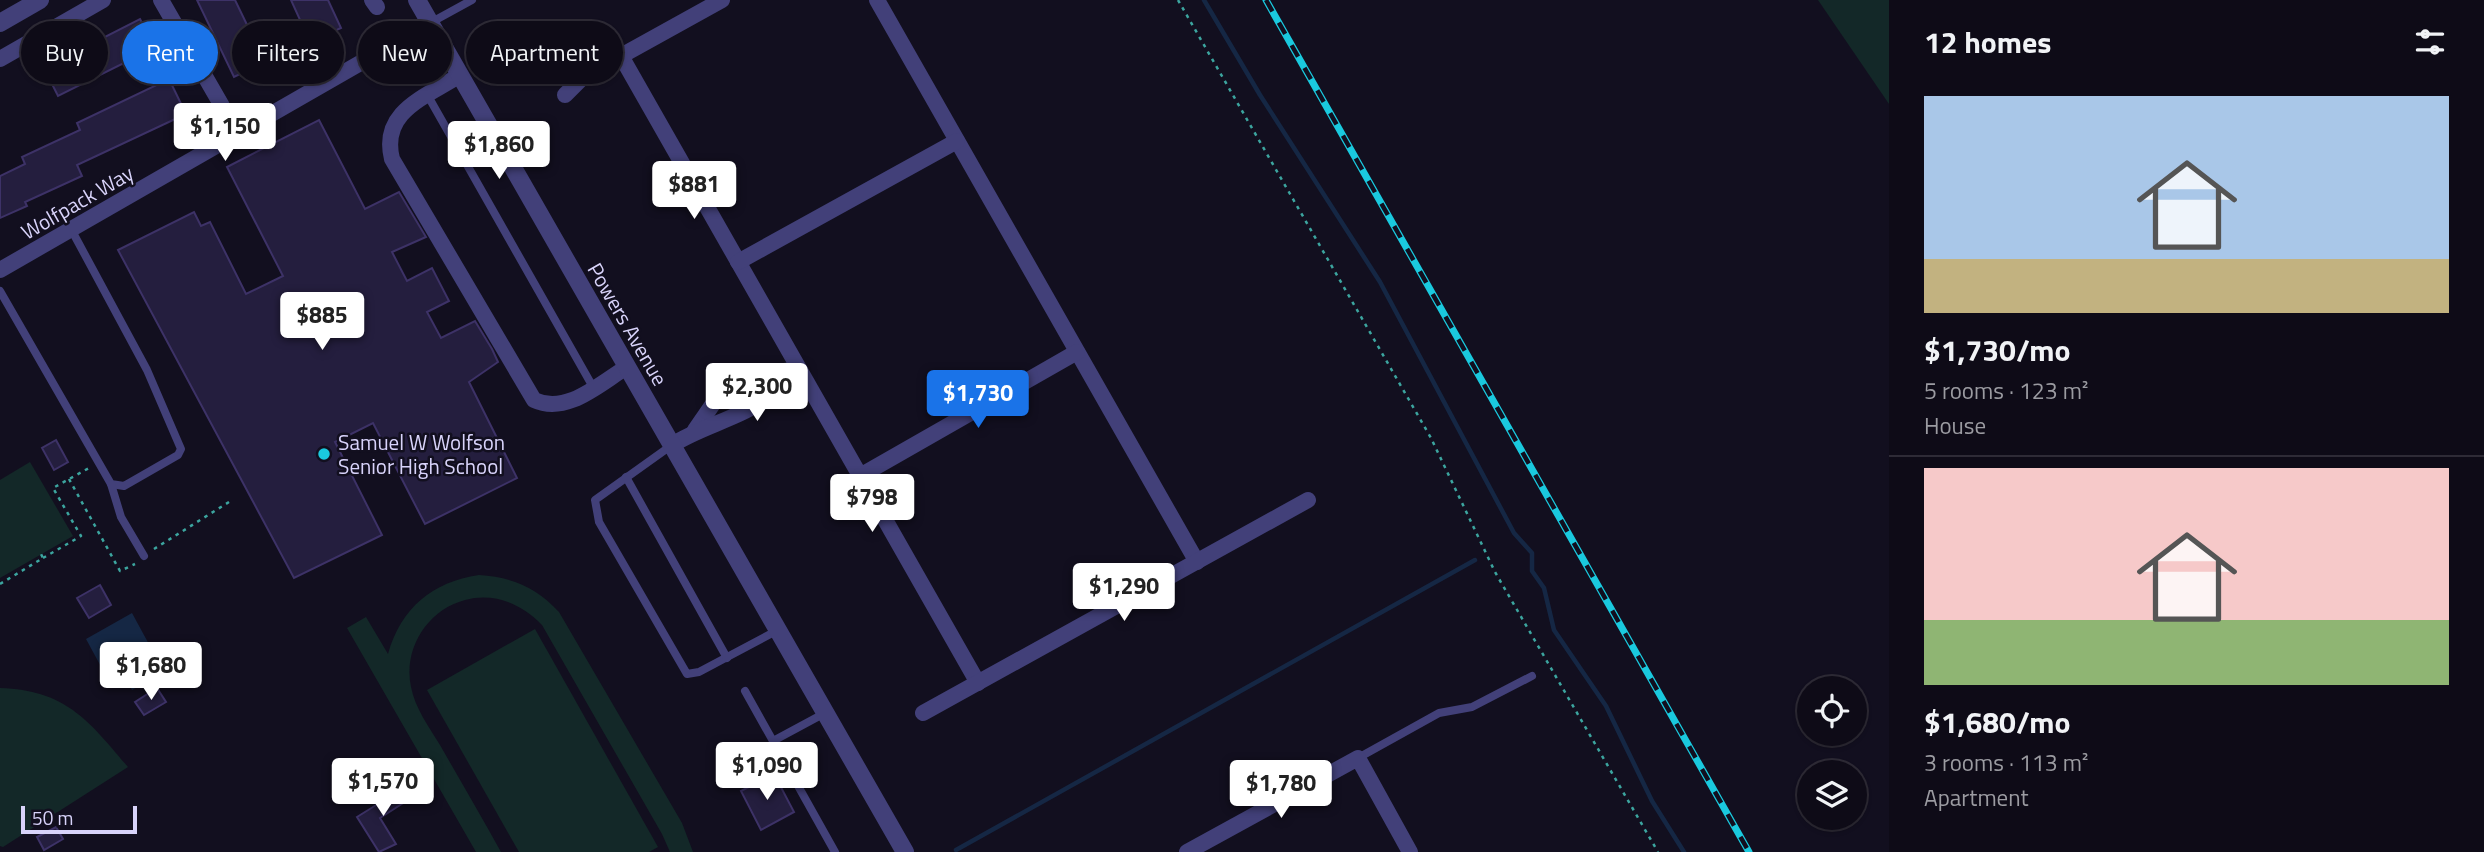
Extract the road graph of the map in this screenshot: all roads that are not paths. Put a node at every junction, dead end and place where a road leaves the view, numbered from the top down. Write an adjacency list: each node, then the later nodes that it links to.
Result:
1 (40, 0): 10 (street)
2 (103, 0): 12 (street)
3 (161, 0): 20 (street)
4 (417, 0): 8 (street, Powers Avenue)
5 (472, 0): 9 (lane)
6 (722, 0): 11 (street)
7 (877, 0): 21 (street)
8 (429, 21)
9 (434, 21)
10 (0, 23)
11 (623, 55)
12 (0, 60)
13 (623, 60): 23 (street)
14 (452, 61): 16 (street, Powers Avenue)
15 (358, 64): 22 (street, Wolfpack Way)
16 (460, 75): 19 (street); 27 (street, Powers Avenue)
17 (576, 84): 18 (street)
18 (565, 94)
19 (428, 96): 29 (lane); 29 (street)
20 (222, 106)
21 (957, 141): 23 (street); 26 (street)
22 (71, 229): 24 (street, Wolfpack Way); 33 (lane)
23 (738, 262): 28 (street)
24 (0, 270)
25 (0, 291): 33 (lane)
26 (1077, 352): 31 (street); 36 (street)
27 (627, 367): 29 (street); 30 (street, Powers Avenue)
28 (794, 370): 30 (street); 31 (street)
29 (593, 387)
30 (672, 445): 32 (lane); 37 (street, Powers Avenue)
31 (860, 476): 40 (street)
32 (626, 477): 38 (lane); 38 (lane)
33 (111, 484): 35 (lane)
34 (1308, 500): 36 (street)
35 (144, 556)
36 (1197, 562): 40 (street)
37 (778, 630): 38 (lane); 42 (street, Powers Avenue)
38 (727, 658)
39 (1532, 676): 45 (lane)
40 (978, 683): 43 (street)
41 (745, 691): 44 (lane)
42 (825, 713): 44 (lane); 46 (street, Powers Avenue)
43 (923, 713)
44 (773, 741): 47 (lane)
45 (1358, 758): 48 (street); 49 (street)
46 (903, 851)
47 (835, 852)
48 (1187, 852)
49 (1410, 852)

